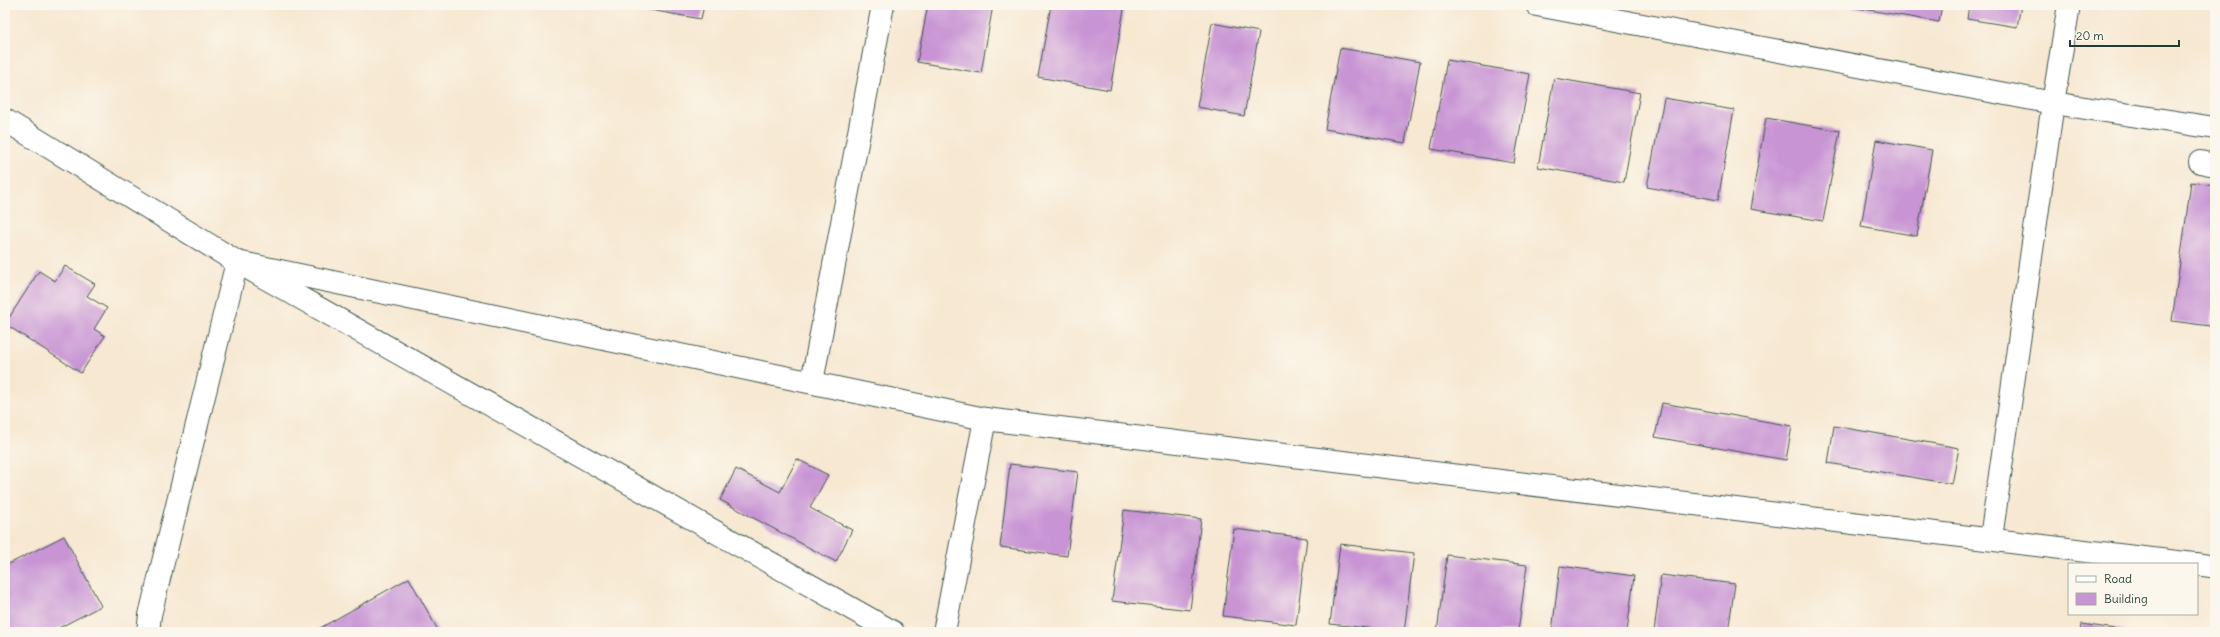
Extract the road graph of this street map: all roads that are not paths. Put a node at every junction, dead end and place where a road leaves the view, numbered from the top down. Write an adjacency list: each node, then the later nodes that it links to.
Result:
1 (883, 5): 8 (street)
2 (1537, 5): 4 (street)
3 (2070, 5): 4 (street)
4 (2053, 103): 6 (street); 10 (street)
5 (5, 120): 7 (street)
6 (2215, 128)
7 (237, 262): 8 (street); 14 (street); 15 (street)
8 (812, 382): 9 (street)
9 (985, 419): 10 (street); 16 (street)
10 (1991, 538): 11 (street)
11 (2186, 563)
12 (2198, 564): 13 (street)
13 (2215, 567)
14 (148, 632)
15 (893, 632)
16 (944, 632)

